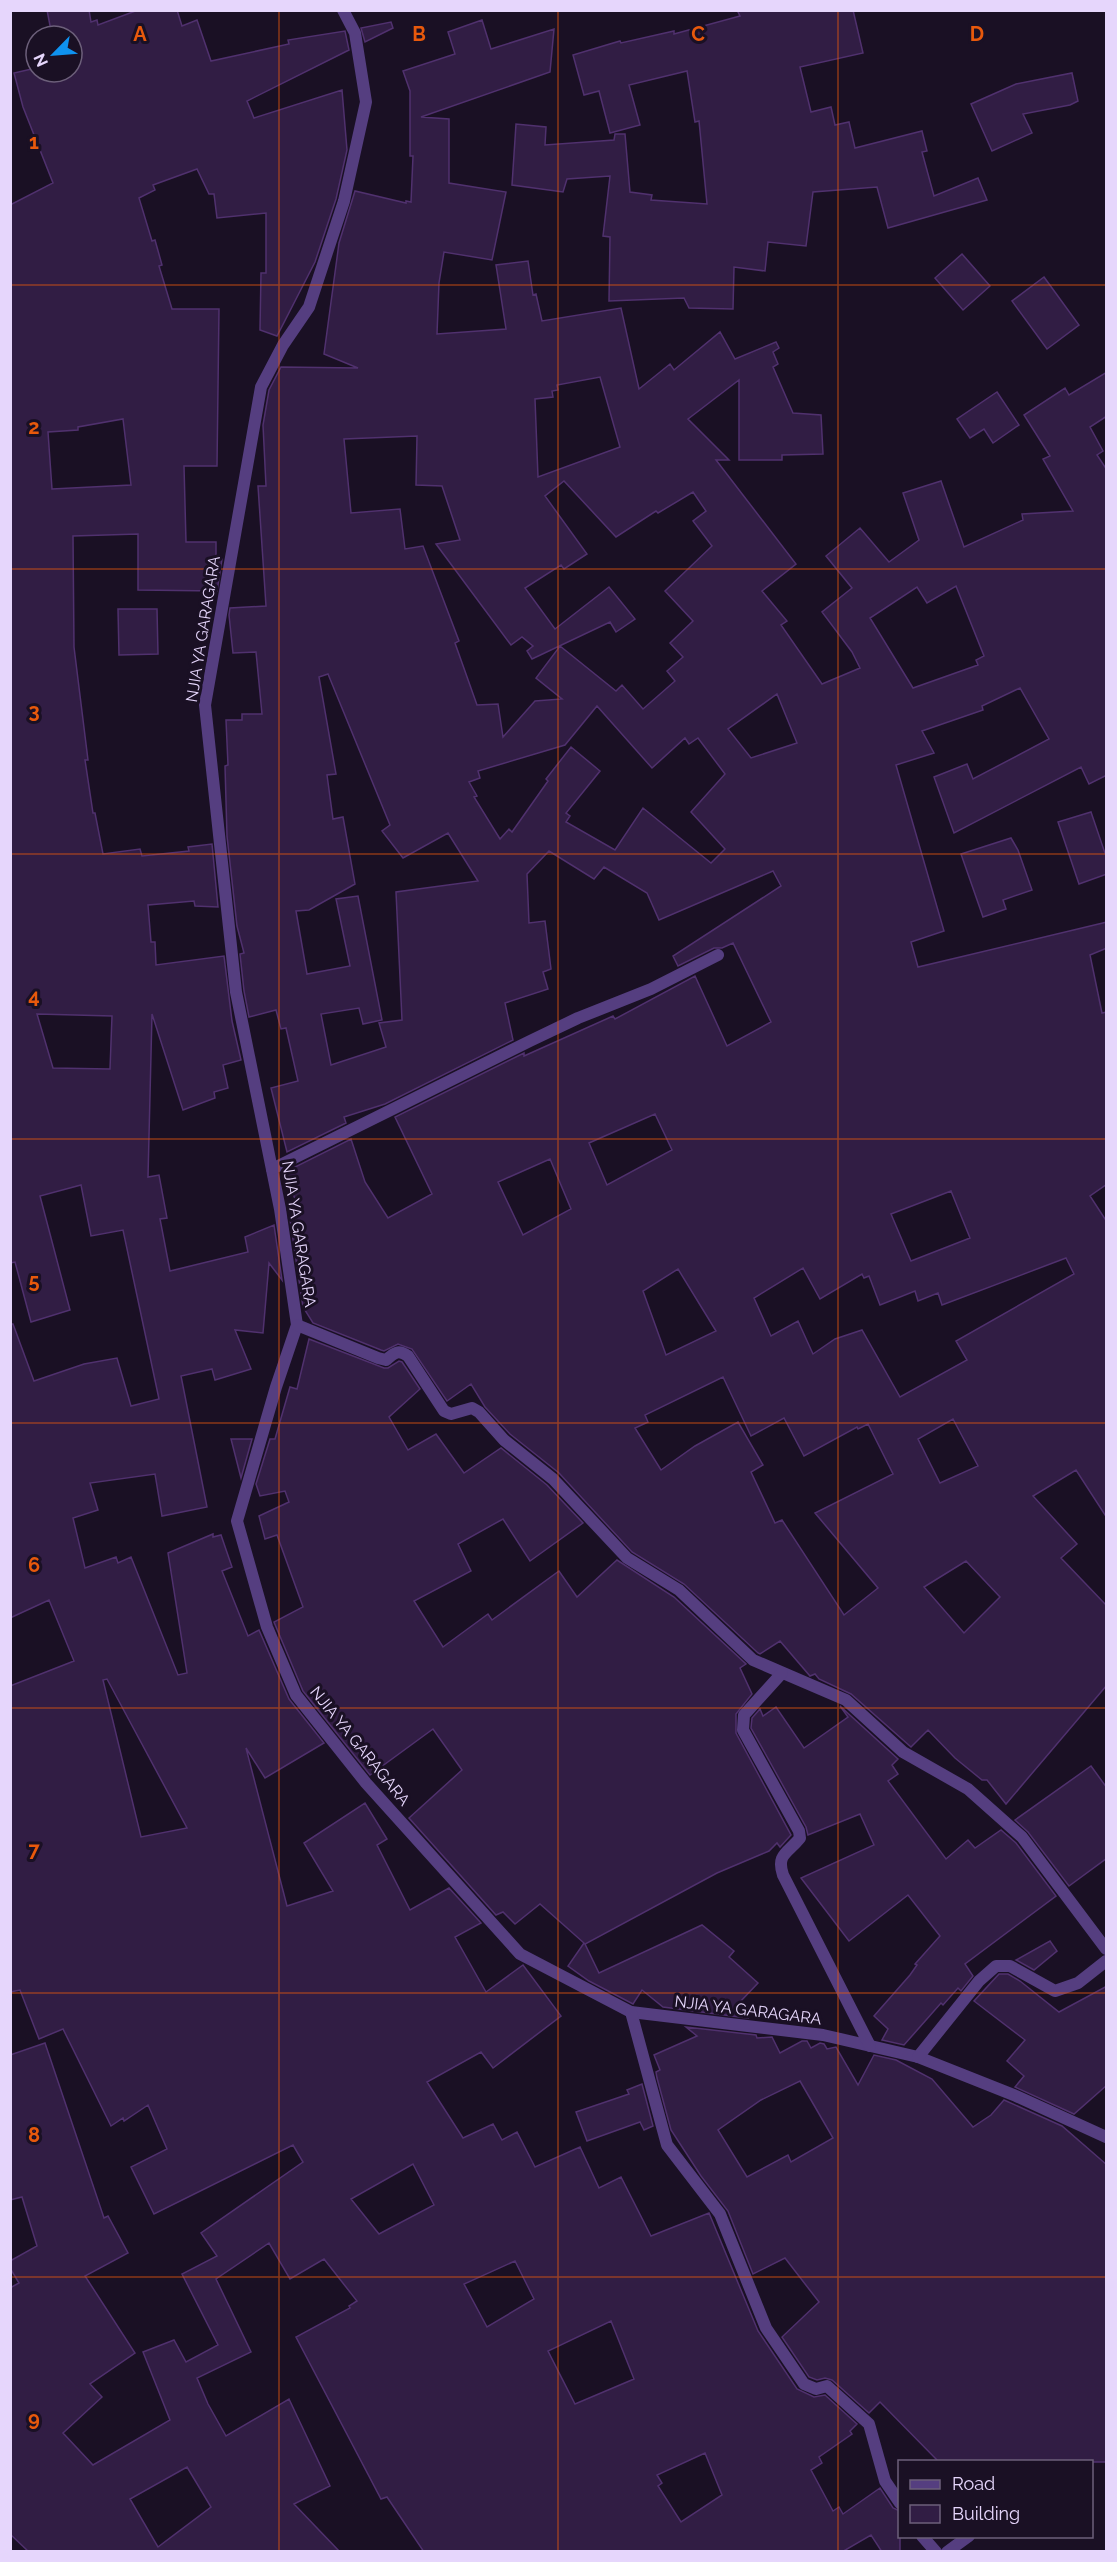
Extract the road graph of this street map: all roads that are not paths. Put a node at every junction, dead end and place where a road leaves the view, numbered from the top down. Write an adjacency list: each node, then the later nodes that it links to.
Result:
1 (343, 10): 3 (street, NJIA YA GARAGARA)
2 (718, 956): 3 (street)
3 (272, 1169): 4 (street, NJIA YA GARAGARA)
4 (297, 1325): 5 (street); 8 (street, NJIA YA GARAGARA)
5 (782, 1673): 6 (street); 9 (street)
6 (1107, 1949)
7 (1107, 1961): 10 (street)
8 (630, 2012): 9 (street, NJIA YA GARAGARA); 12 (street)
9 (870, 2046): 10 (street, NJIA YA GARAGARA)
10 (918, 2057): 11 (street, NJIA YA GARAGARA)
11 (1107, 2137)
12 (898, 2500)
13 (923, 2538): 15 (street)
14 (966, 2538): 16 (street)
15 (936, 2552)
16 (947, 2552)

